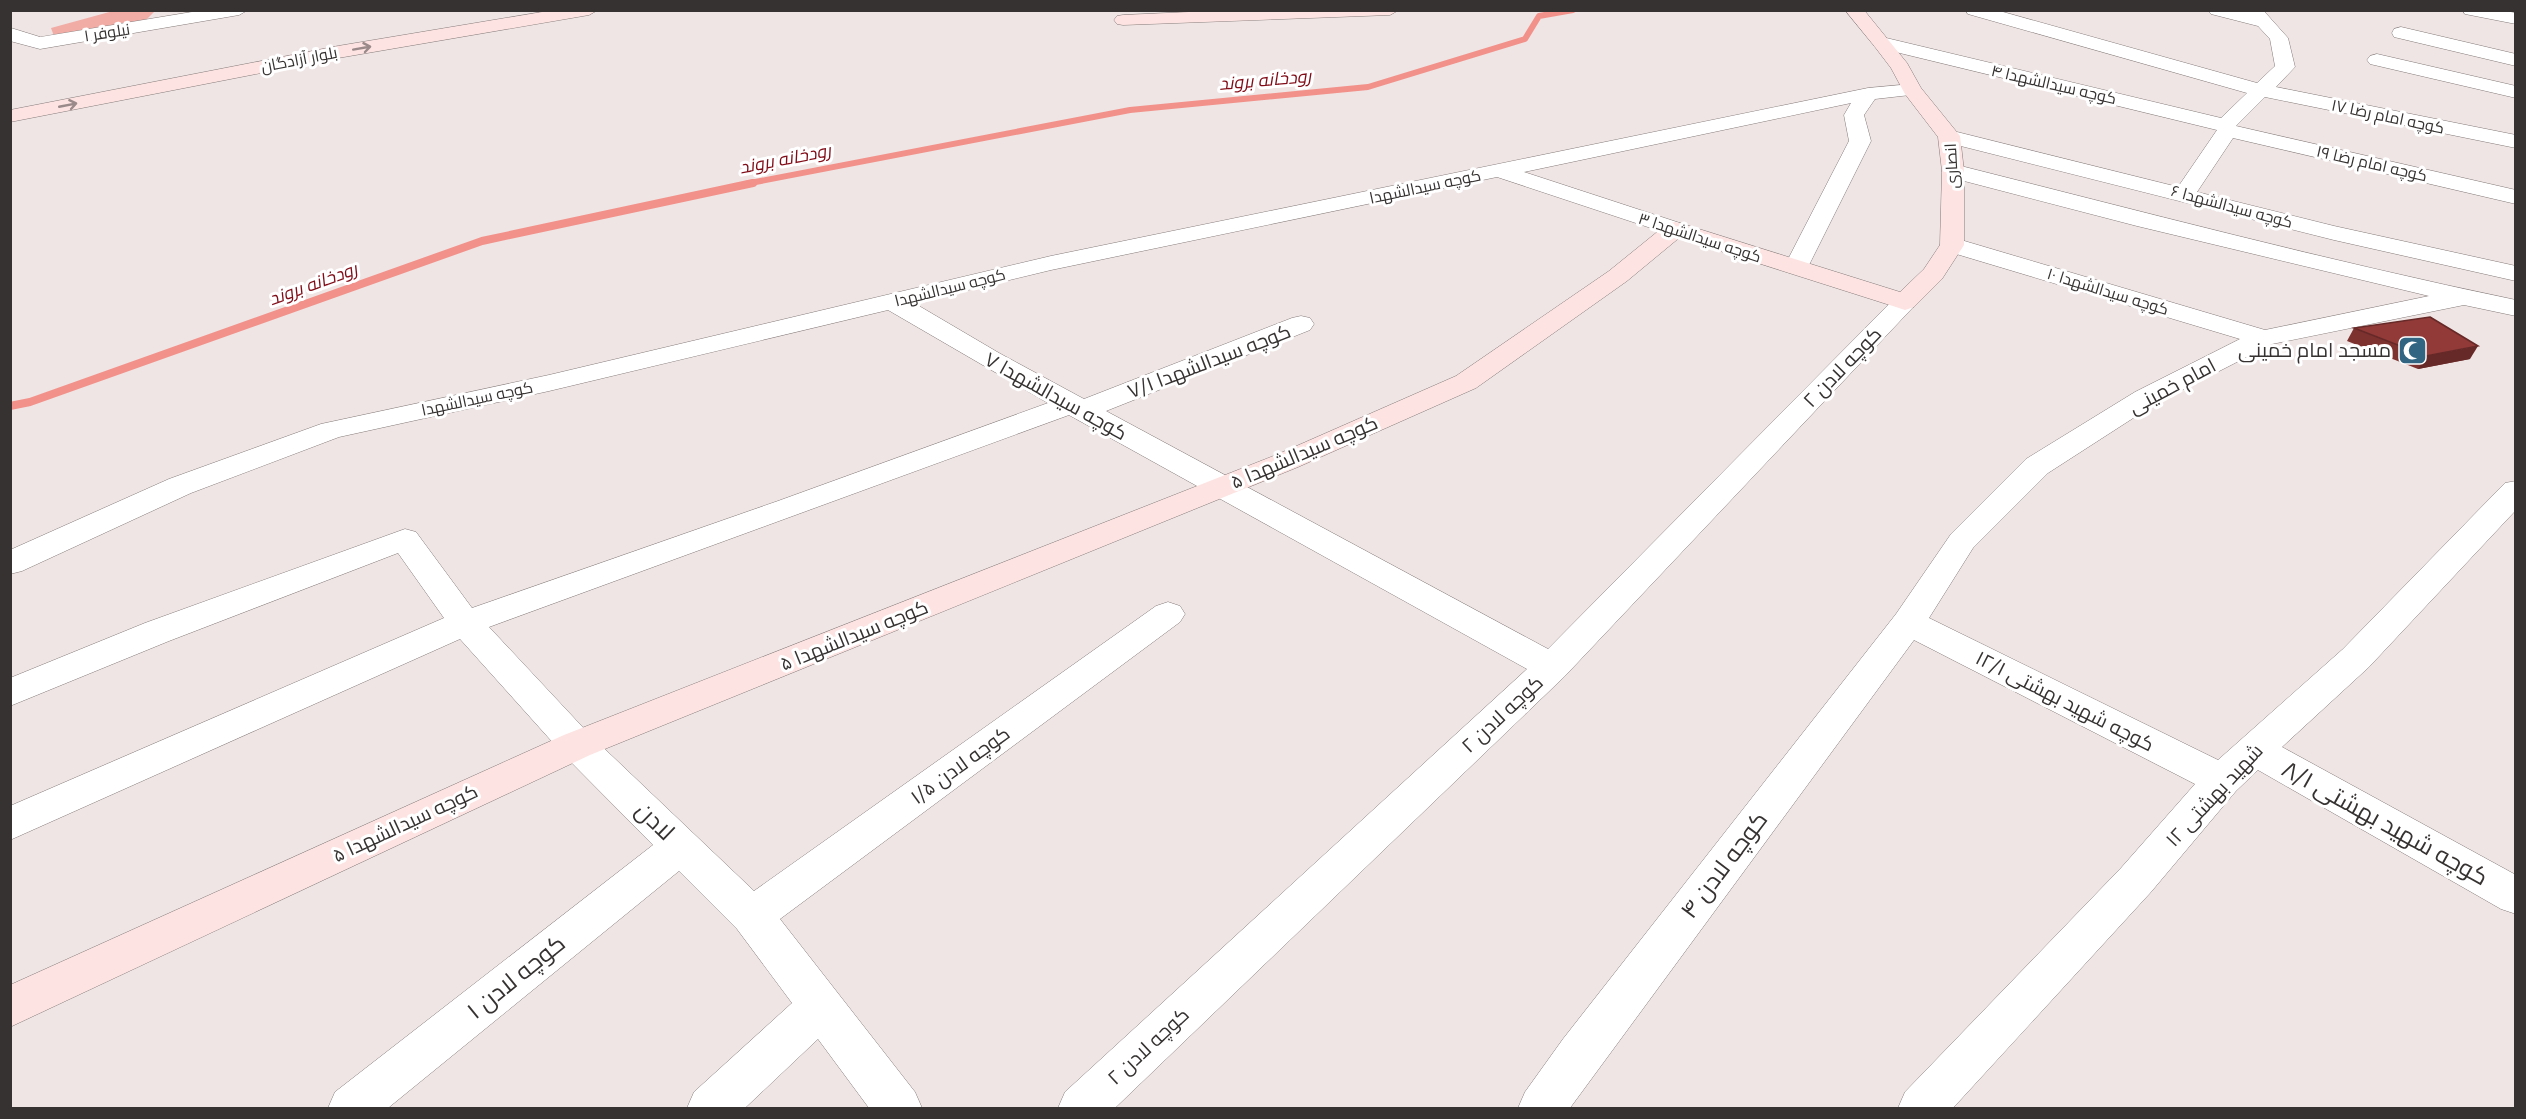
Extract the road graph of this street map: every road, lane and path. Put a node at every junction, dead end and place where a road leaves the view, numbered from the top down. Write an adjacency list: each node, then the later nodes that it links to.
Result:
1 (239, 10): 14 (street, نیلوفر ۱)
2 (505, 10): 22 (main road, بلوار آزادگان)
3 (589, 10): 23 (main road, بلوار آزادگان, one-way to 3)
4 (1390, 10): 11 (main road)
5 (1854, 10): 15 (main road, انصاری)
6 (1974, 10): 19 (street, کوچه امام رضا ۱۷)
7 (2217, 10): 9 (street)
8 (2471, 10): 10 (street)
9 (2263, 16): 19 (street)
10 (2516, 19)
11 (1124, 20)
12 (42, 25): 14 (street)
13 (2401, 33): 17 (street)
14 (11, 34)
15 (1882, 44): 18 (main road, انصاری); 24 (street, کوچه سیدالشهدا ۴)
16 (2378, 60): 20 (street)
17 (2516, 60)
18 (1912, 90): 21 (street, کوچه سیدالشهدا); 25 (main road, انصاری)
19 (2260, 90): 24 (street); 26 (street, کوچه امام رضا ۱۷)
20 (2516, 92)
21 (1868, 94): 27 (street, کوچه سیدالشهدا); 33 (street)
22 (10, 100)
23 (10, 116)
24 (2227, 128): 29 (street); 30 (street, کوچه امام رضا ۱۹)
25 (1949, 136): 28 (main road, انصاری); 29 (street, کوچه سیدالشهدا ۶)
26 (2516, 142)
27 (1496, 170): 31 (street, کوچه سیدالشهدا ۳); 36 (street, کوچه سیدالشهدا)
28 (1953, 171): 32 (main road, انصاری); 35 (street)
29 (2184, 194): 34 (street, کوچه سیدالشهدا ۶)
30 (2516, 197)
31 (1675, 229): 33 (main road, کوچه سیدالشهدا ۳); 42 (main road, کوچه سیدالشهدا ۵)
32 (1952, 245): 37 (main road); 40 (street, کوچه سیدالشهدا ۱۰)
33 (1796, 267): 37 (main road, کوچه سیدالشهدا ۳)
34 (2516, 274)
35 (2464, 297): 38 (street, امام خمینی); 40 (street, امام خمینی)
36 (892, 301): 41 (street, کوچه سیدالشهدا ۷); 44 (street, کوچه سیدالشهدا)
37 (1905, 302): 48 (street, کوچه لادن ۲)
38 (2516, 308)
39 (1301, 324): 41 (street, کوچه سیدالشهدا ۷/۱)
40 (2265, 338): 46 (street, امام خمینی)
41 (1077, 407): 42 (street, کوچه سیدالشهدا ۷); 47 (street, کوچه سیدالشهدا ۷/۱)
42 (1221, 488): 48 (street, کوچه سیدالشهدا ۷); 50 (main road, کوچه سیدالشهدا ۵)
43 (2516, 490): 51 (street, شهید بهشتی ۱۲)
44 (10, 563)
45 (1168, 614): 56 (street, کوچه لادن ۱/۵)
46 (1908, 622): 52 (street, کوچه شهید بهشتی ۱۲/۱); 63 (street, کوچه لادن ۴)
47 (465, 623): 49 (street, لادن); 50 (street, لادن); 53 (street, کوچه سیدالشهدا ۷/۱)
48 (1552, 668): 62 (street, کوچه لادن ۲)
49 (10, 693)
50 (577, 745): 54 (street, لادن); 58 (main road, کوچه سیدالشهدا ۵)
51 (2255, 750): 52 (street, شهید بهشتی ۱۲); 55 (street, کوچه شهید بهشتی ۸/۱)
52 (2222, 780): 64 (street, شهید بهشتی ۱۲)
53 (10, 824)
54 (681, 846): 56 (street, لادن); 59 (street, کوچه لادن ۱)
55 (2516, 896)
56 (752, 916): 57 (street, لادن)
57 (822, 1005): 60 (street); 61 (street, لادن)
58 (10, 1007)
59 (352, 1108)
60 (711, 1108)
61 (898, 1108)
62 (1082, 1108)
63 (1542, 1108)
64 (1922, 1108)

